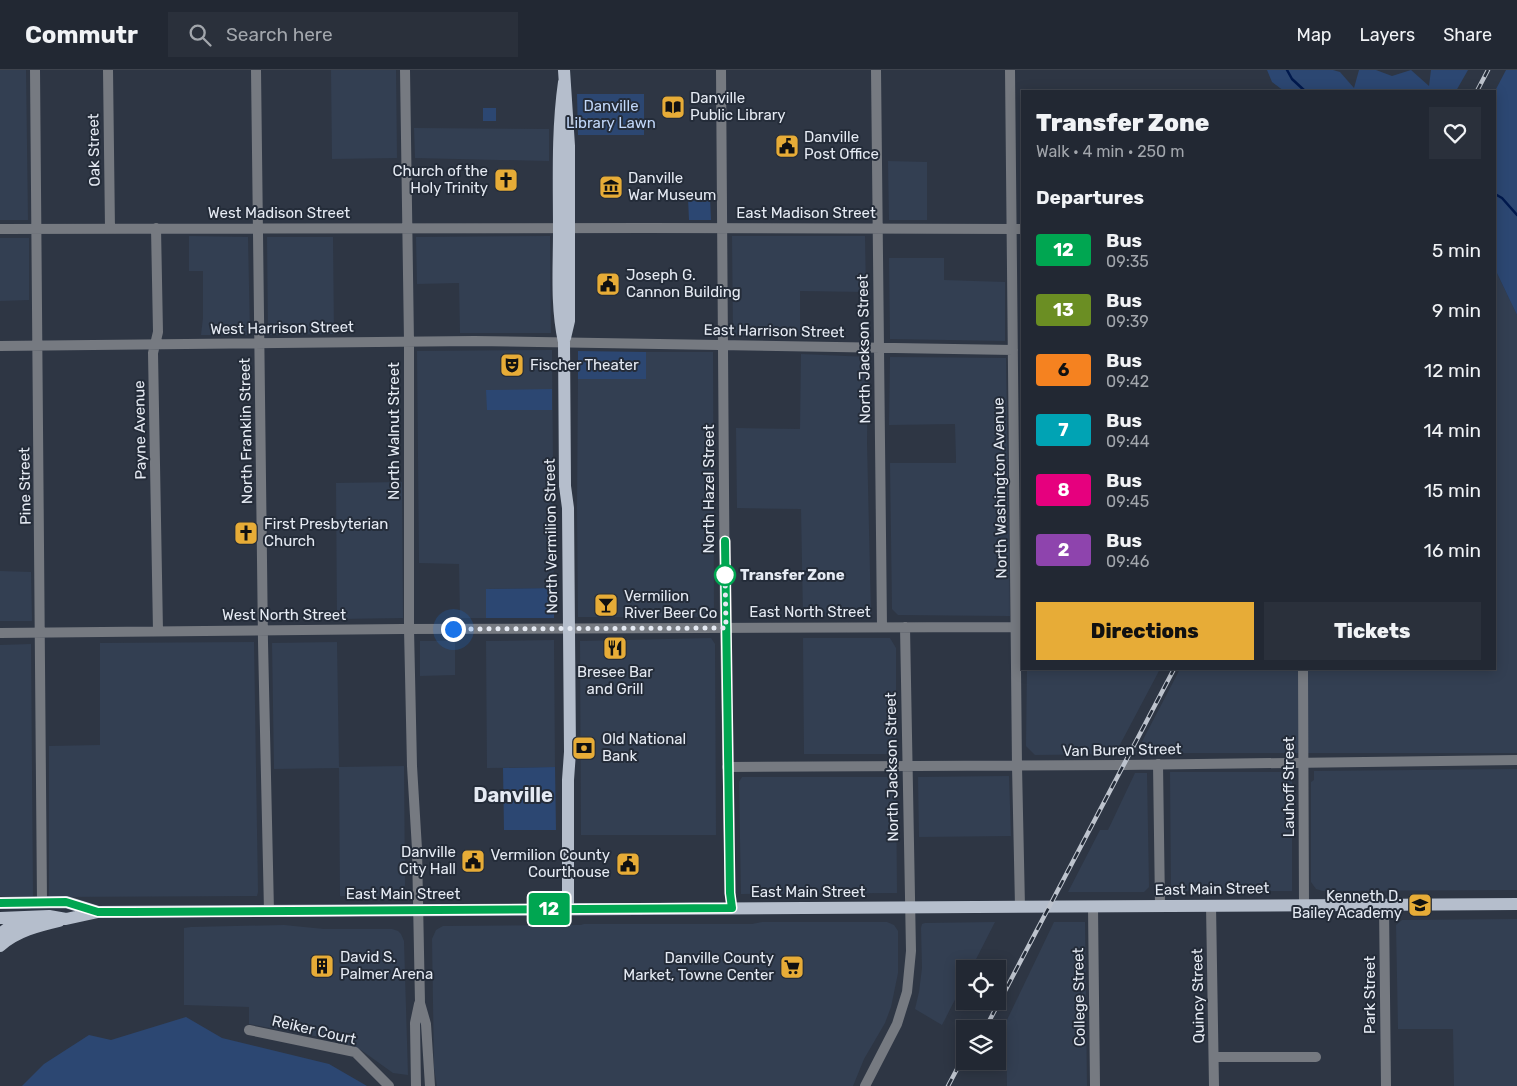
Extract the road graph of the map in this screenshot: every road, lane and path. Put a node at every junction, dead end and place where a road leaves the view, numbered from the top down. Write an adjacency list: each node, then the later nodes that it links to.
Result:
1 (35, 70): 15 (street, Pine Street)
2 (108, 70): 16 (street, Oak Street)
3 (256, 70): 17 (street, North Franklin Street)
4 (405, 70): 10 (street, North Walnut Street)
5 (721, 70): 12 (street, North Hazel Street)
6 (876, 70): 13 (street, North Jackson Street)
7 (1010, 70): 18 (street, North Washington Avenue)
8 (564, 76): 11 (main road, North Vermilion Street)
9 (156, 228): 16 (street, West Madison Street); 17 (street, West Madison Street); 21 (street, Payne Avenue)
10 (407, 228): 11 (street, West Madison Street); 17 (street, West Madison Street); 19 (street, North Walnut Street)
11 (564, 228): 12 (street, East Madison Street); 20 (main road, North Vermilion Street)
12 (722, 228): 13 (street, East Madison Street); 24 (street, North Hazel Street)
13 (877, 228): 18 (street, East Madison Street); 26 (street, North Jackson Street)
14 (0, 229): 15 (street, West Madison Street)
15 (37, 229): 16 (street, West Madison Street); 23 (street, Pine Street)
16 (110, 229)
17 (258, 229): 22 (street, North Franklin Street)
18 (1017, 229): 27 (street, North Washington Avenue)
19 (409, 342): 20 (street, West Harrison Street); 22 (street, West Harrison Street); 32 (street, North Walnut Street)
20 (564, 342): 24 (street, East Harrison Street); 33 (main road, North Vermilion Street)
21 (156, 344): 22 (street, West Harrison Street); 23 (street, West Harrison Street); 35 (street, Payne Avenue)
22 (260, 344): 34 (street, North Franklin Street)
23 (38, 345): 25 (street, West Harrison Street); 36 (street, Pine Street)
24 (723, 345): 26 (street, East Harrison Street); 31 (street, North Hazel Street)
25 (0, 346)
26 (878, 348): 27 (street, East Harrison Street); 28 (street, North Jackson Street)
27 (1013, 350): 30 (street, North Washington Avenue)
28 (882, 627): 29 (street, East North Street); 31 (street, East North Street)
29 (905, 627): 30 (street, East North Street); 42 (street, North Jackson Street)
30 (1020, 627): 43 (street, North Washington Avenue)
31 (726, 628): 33 (street, East North Street); 44 (street, North Hazel Street)
32 (409, 629): 33 (street, West North Street); 34 (street, West North Street); 58 (street, North Walnut Street)
33 (568, 629): 56 (main road, North Vermilion Street)
34 (263, 630): 35 (street, West North Street); 57 (street, North Franklin Street)
35 (158, 631): 36 (street, West North Street)
36 (40, 632): 37 (street, West North Street); 45 (street, Pine Street)
37 (0, 633)
38 (1303, 670): 40 (street, Lauhoff Street)
39 (1517, 760): 40 (street, Van Buren Street)
40 (1304, 763): 41 (street, Van Buren Street); 49 (street, Lauhoff Street)
41 (1158, 764): 43 (street, Van Buren Street); 51 (street)
42 (907, 765): 43 (street, Van Buren Street); 44 (street, Van Buren Street); 52 (street, North Jackson Street)
43 (1017, 766): 53 (street, North Washington Avenue)
44 (727, 767): 55 (street, North Hazel Street)
45 (42, 902): 46 (main road, East Main Street); 59 (main road, East Main Street)
46 (0, 903)
47 (1517, 904): 50 (main road, East Main Street)
48 (1211, 905): 49 (main road, East Main Street); 51 (main road, East Main Street); 68 (street, Quincy Street)
49 (1304, 905): 50 (main road, East Main Street)
50 (1384, 905): 75 (street, Park Street)
51 (1160, 906): 54 (main road, East Main Street)
52 (910, 907): 53 (main road, East Main Street); 55 (main road, East Main Street); 72 (street, North Jackson Street)
53 (1020, 907): 54 (main road, East Main Street)
54 (1093, 907): 73 (street, College Street)
55 (732, 908): 56 (main road, East Main Street)
56 (568, 909): 58 (main road, East Main Street)
57 (269, 911): 58 (main road, East Main Street); 59 (main road, East Main Street)
58 (418, 911): 65 (street, North Walnut Street)
59 (98, 912): 60 (main road); 62 (main road, East Main Street)
60 (33, 917): 61 (main road, East Main Street); 62 (main road, East Main Street); 63 (main road)
61 (0, 918)
62 (66, 919): 64 (main road)
63 (0, 934)
64 (0, 946)
65 (420, 1003): 70 (street); 71 (street)
66 (249, 1030): 69 (street, Reiker Court)
67 (1316, 1056): 68 (street)
68 (1214, 1057): 74 (street, Quincy Street)
69 (389, 1086)
70 (416, 1086)
71 (430, 1086)
72 (865, 1086)
73 (1095, 1086)
74 (1214, 1086)
75 (1386, 1086)

